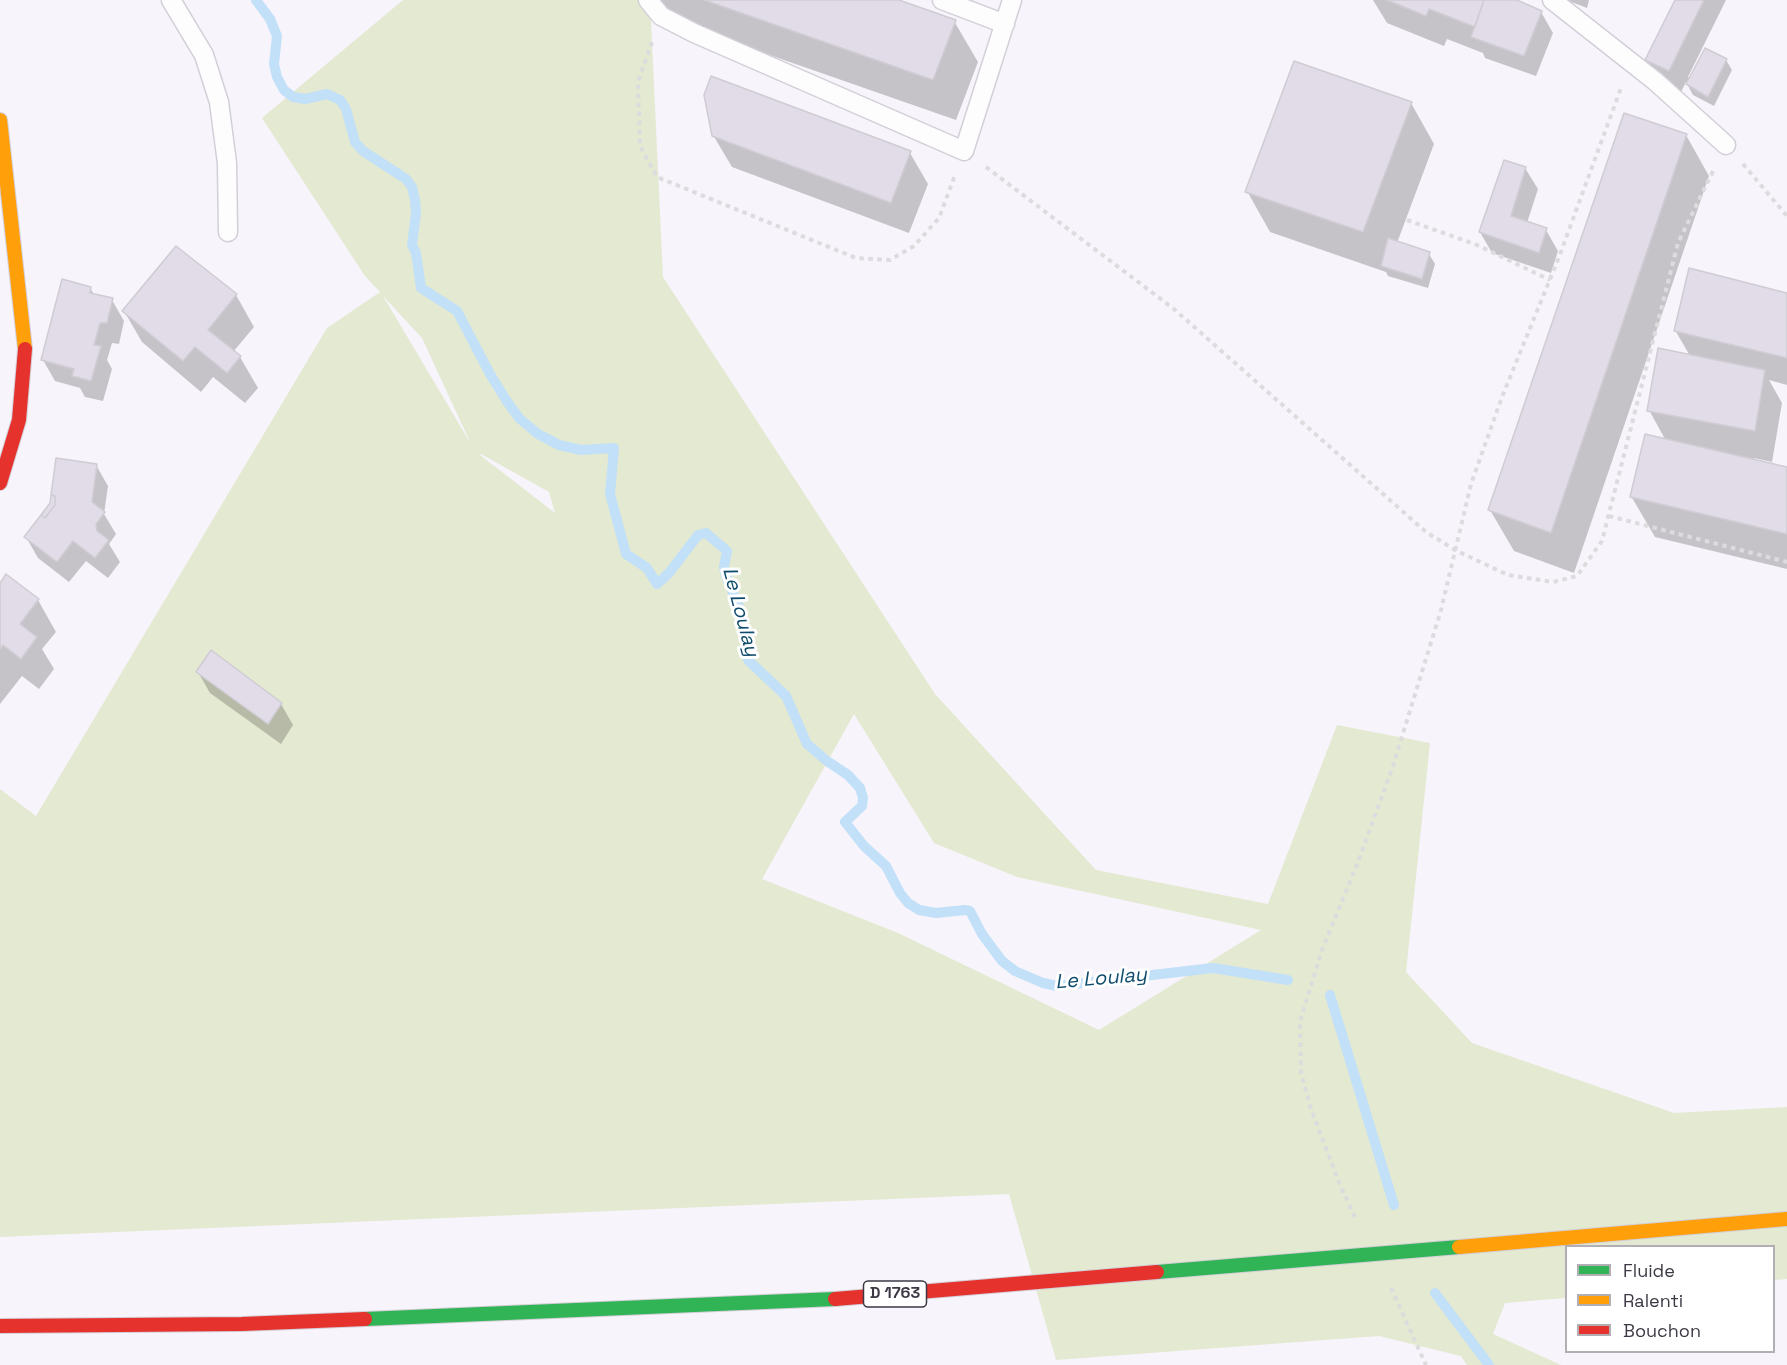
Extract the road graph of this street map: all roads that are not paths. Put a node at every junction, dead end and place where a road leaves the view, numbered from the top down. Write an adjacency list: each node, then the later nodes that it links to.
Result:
1 (171, 0): 9 (lane)
2 (648, 0): 6 (lane)
3 (942, 0): 6 (lane)
4 (1012, 0): 6 (lane)
5 (1552, 0): 8 (lane)
6 (1005, 24)
7 (0, 120): 10 (main road)
8 (1726, 145)
9 (228, 232)
10 (0, 483)
11 (1787, 1219): 12 (main road, D 1763)
12 (0, 1326)

